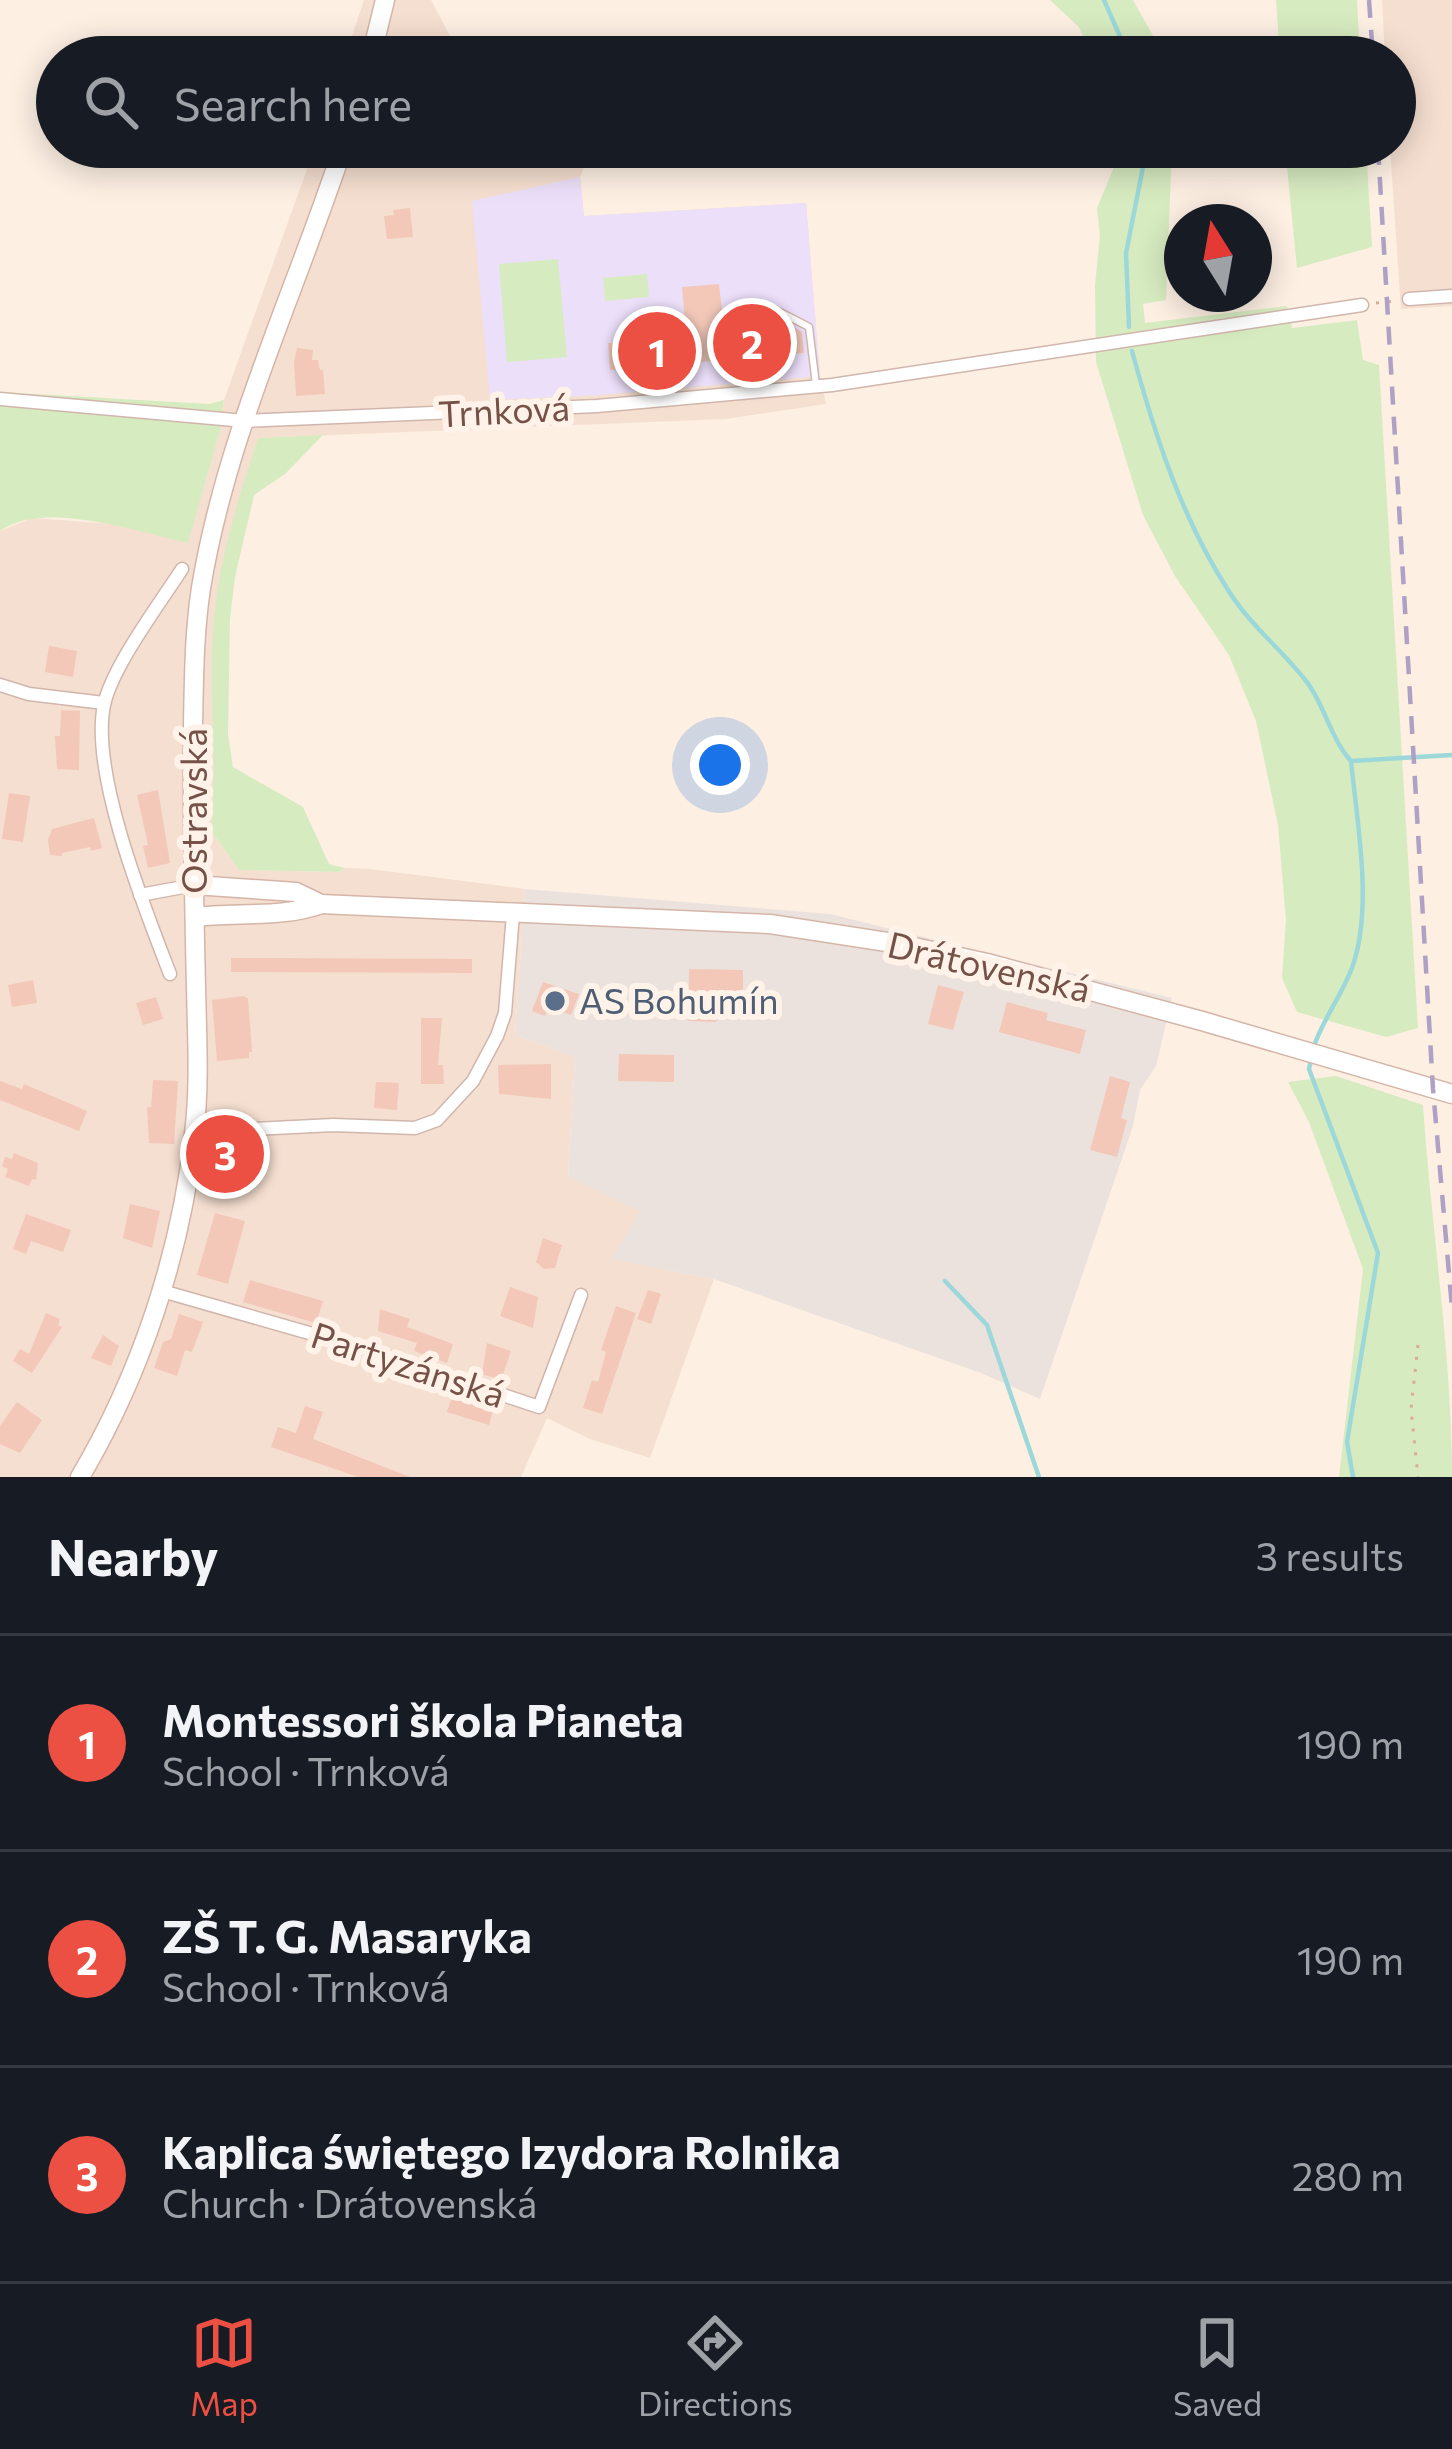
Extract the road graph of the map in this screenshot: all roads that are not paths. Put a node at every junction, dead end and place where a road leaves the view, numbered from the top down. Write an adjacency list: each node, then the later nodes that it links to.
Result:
1 (385, 0): 2 (main road)
2 (376, 36)
3 (335, 168): 10 (main road, Ostravská)
4 (1452, 296): 5 (street)
5 (1403, 300)
6 (1362, 305): 8 (street, Trnková)
7 (774, 309): 8 (lane)
8 (816, 387): 10 (street, Trnková)
9 (0, 399): 10 (street, Trnková)
10 (245, 421): 14 (main road, Ostravská)
11 (182, 569): 13 (street, Ostravská)
12 (0, 685): 13 (street)
13 (104, 703): 15 (street, Ostravská)
14 (194, 884): 15 (street); 16 (main road, Drátovenská); 18 (main road, Ostravská)
15 (140, 895): 19 (street, Ostravská)
16 (321, 904): 17 (main road, Drátovenská); 18 (main road, Drátovenská)
17 (513, 914): 20 (main road, Drátovenská); 21 (street)
18 (195, 917): 21 (main road, Ostravská)
19 (170, 974)
20 (1452, 1094)
21 (195, 1132): 22 (main road, Ostravská)
22 (162, 1291): 23 (street, Partyzánská); 24 (main road, Ostravská)
23 (581, 1295)
24 (80, 1477)

